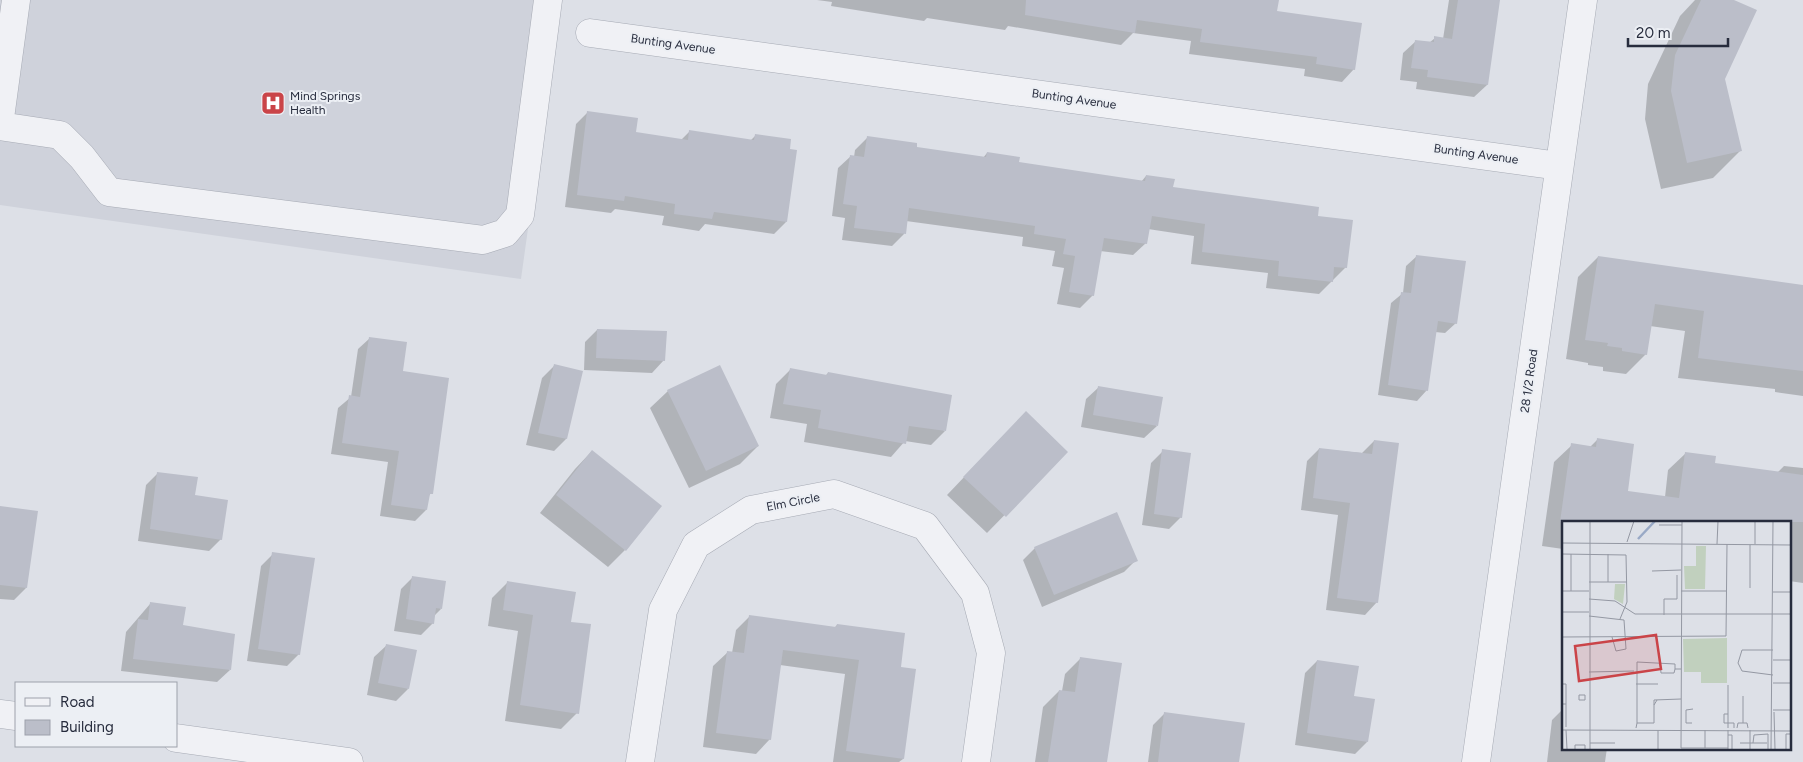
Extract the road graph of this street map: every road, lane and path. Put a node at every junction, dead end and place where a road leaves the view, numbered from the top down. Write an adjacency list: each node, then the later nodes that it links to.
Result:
1 (16, 0): 5 (street)
2 (548, 0): 6 (street)
3 (1583, 0): 7 (street, 28 1/2 Road)
4 (590, 33): 7 (street, Bunting Avenue)
5 (0, 118)
6 (0, 126)
7 (1559, 166): 14 (street, 28 1/2 Road)
8 (0, 714): 9 (street)
9 (15, 716)
10 (178, 738): 11 (street)
11 (349, 762)
12 (640, 762): 13 (street, Elm Circle)
13 (976, 762)
14 (1476, 762)

